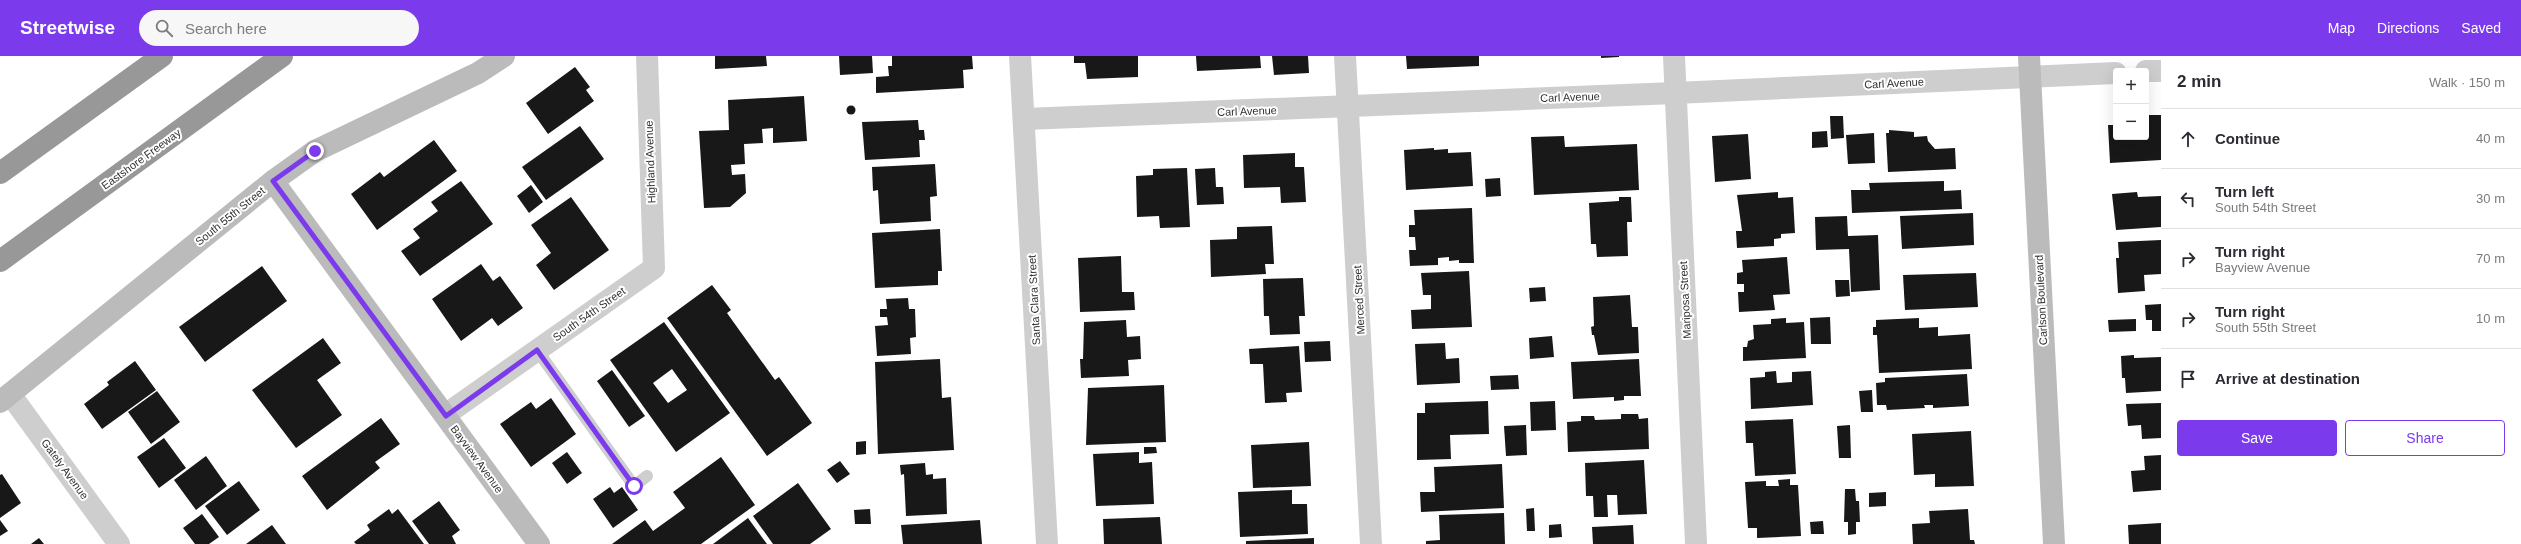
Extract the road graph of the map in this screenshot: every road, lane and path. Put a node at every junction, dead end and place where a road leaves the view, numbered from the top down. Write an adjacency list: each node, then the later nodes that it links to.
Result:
1 (162, 56): 15 (highway)
2 (282, 56): 17 (highway, Eastshore Freeway)
3 (504, 56): 16 (street, South 55th Street)
4 (647, 56): 18 (street, Highland Avenue)
5 (1020, 56): 14 (street, Santa Clara Street)
6 (1345, 56): 13 (street, Merced Street)
7 (1674, 56): 12 (street, Mariposa Street)
8 (2029, 66): 11 (street, Carl Avenue); 12 (street, Carl Avenue); 28 (street, Carlson Boulevard)
9 (2149, 71): 10 (street)
10 (2161, 71)
11 (2113, 73)
12 (1675, 93): 13 (street, Carl Avenue); 27 (street, Mariposa Street)
13 (1349, 106): 14 (street, Carl Avenue); 26 (street, Merced Street)
14 (1025, 119): 25 (street, Santa Clara Street)
15 (0, 173)
16 (273, 181): 20 (street, South 55th Street); 21 (street, Bayview Avenue)
17 (0, 261)
18 (654, 268): 19 (street, South 54th Street)
19 (537, 350): 21 (street, South 54th Street); 22 (lane)
20 (5, 398): 23 (street, Gately Avenue)
21 (446, 416): 24 (street, Bayview Avenue)
22 (647, 476)
23 (119, 544)
24 (539, 544)
25 (1048, 544)
26 (1371, 544)
27 (1696, 544)
28 (2054, 544)

